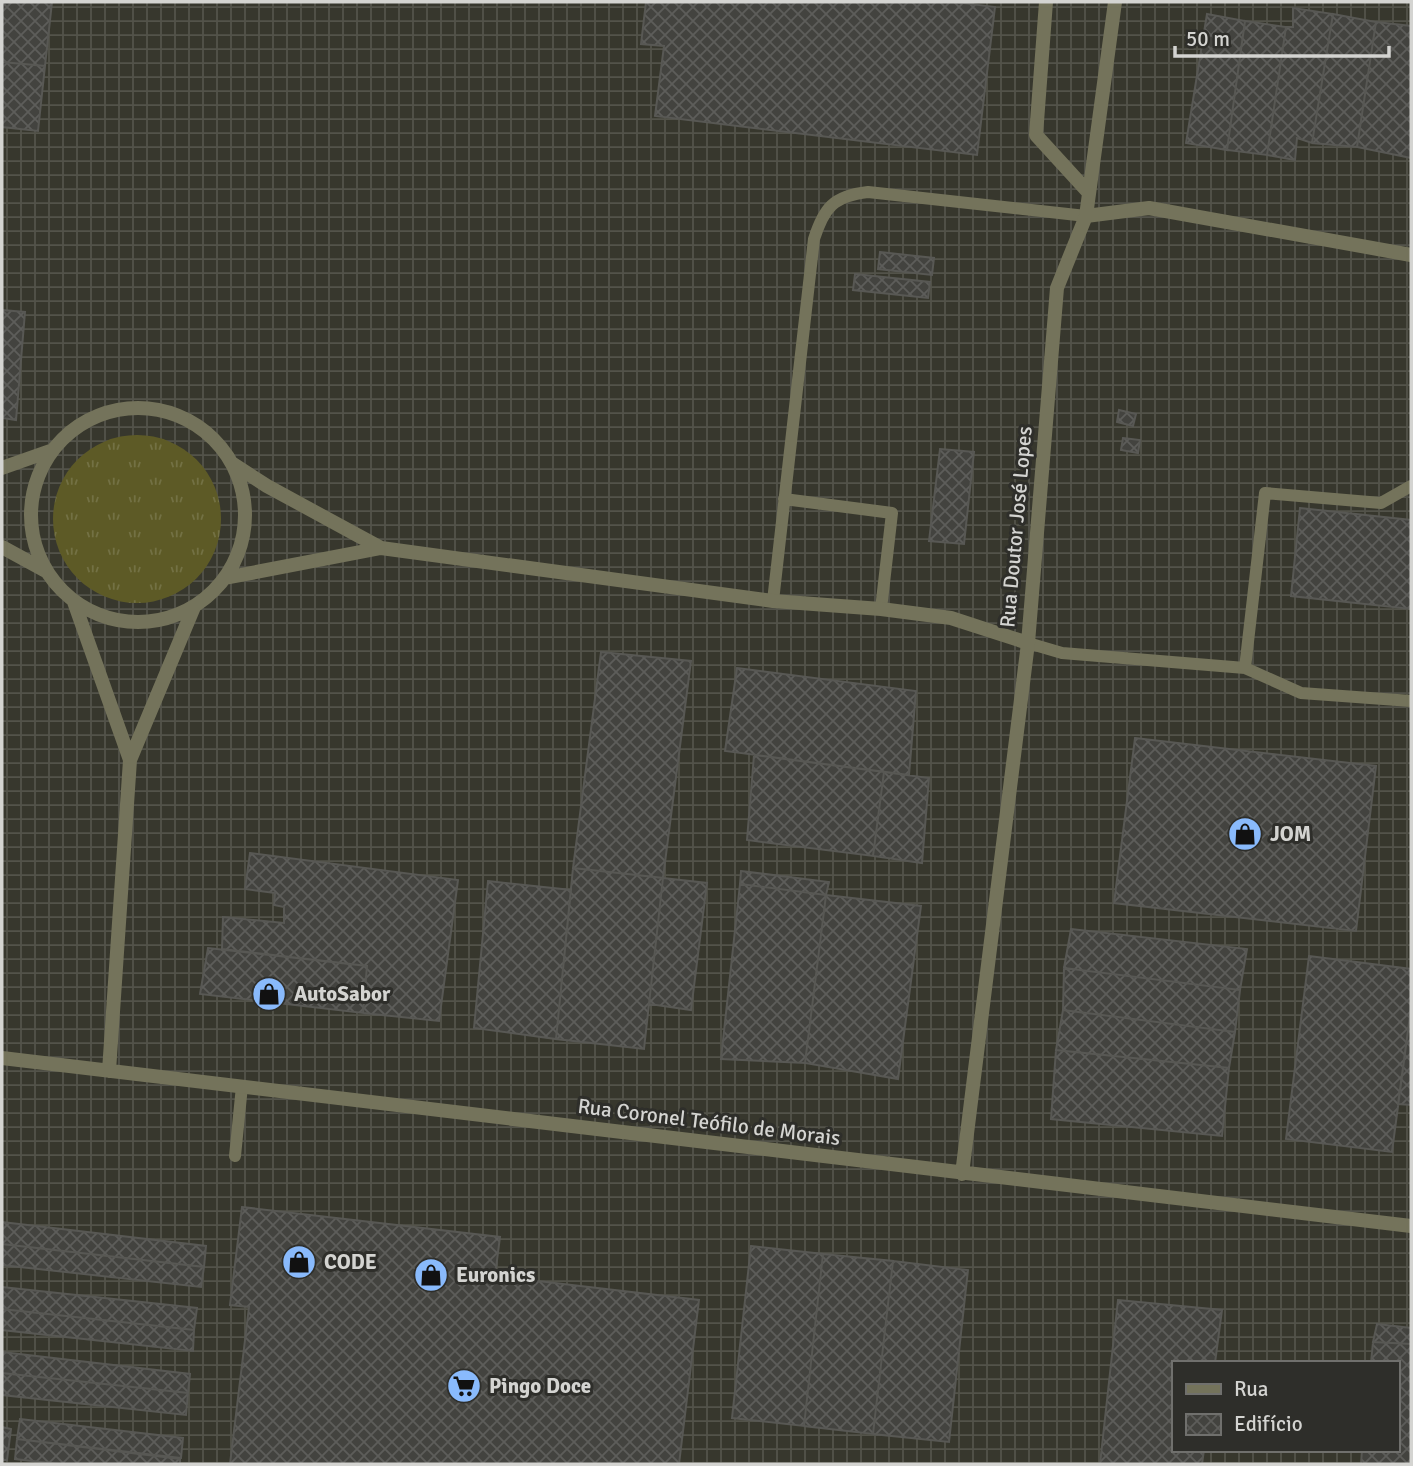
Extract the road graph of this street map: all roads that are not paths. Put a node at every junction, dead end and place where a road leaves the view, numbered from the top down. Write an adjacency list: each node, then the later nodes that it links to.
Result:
1 (1046, 2): 3 (street)
2 (1115, 2): 3 (street, Rua Doutor José Lopes)
3 (1089, 193): 4 (street, Rua Doutor José Lopes)
4 (1086, 216): 5 (street); 10 (lane); 19 (street, Rua Doutor José Lopes)
5 (1411, 255)
6 (50, 452): 7 (street); 8 (street); 13 (street)
7 (233, 464): 12 (street); 14 (street)
8 (2, 468)
9 (1411, 486): 20 (lane)
10 (784, 499): 15 (lane); 18 (lane)
11 (2, 547): 13 (street)
12 (381, 548): 14 (street); 15 (street)
13 (46, 571): 16 (street)
14 (225, 578): 17 (street)
15 (773, 601): 18 (street)
16 (74, 602): 17 (street); 22 (street)
17 (194, 607): 22 (street)
18 (881, 609): 19 (street)
19 (1028, 643): 20 (lane); 27 (street, Rua Doutor José Lopes)
20 (1245, 668): 21 (lane)
21 (1411, 702)
22 (130, 760): 24 (street)
23 (2, 1058): 24 (street, Rua Coronel Teófilo de Morais)
24 (108, 1071): 25 (street, Rua Coronel Teófilo de Morais)
25 (242, 1086): 26 (lane); 27 (street, Rua Coronel Teófilo de Morais)
26 (234, 1156)
27 (962, 1174): 28 (street, Rua Coronel Teófilo de Morais)
28 (1411, 1226)

